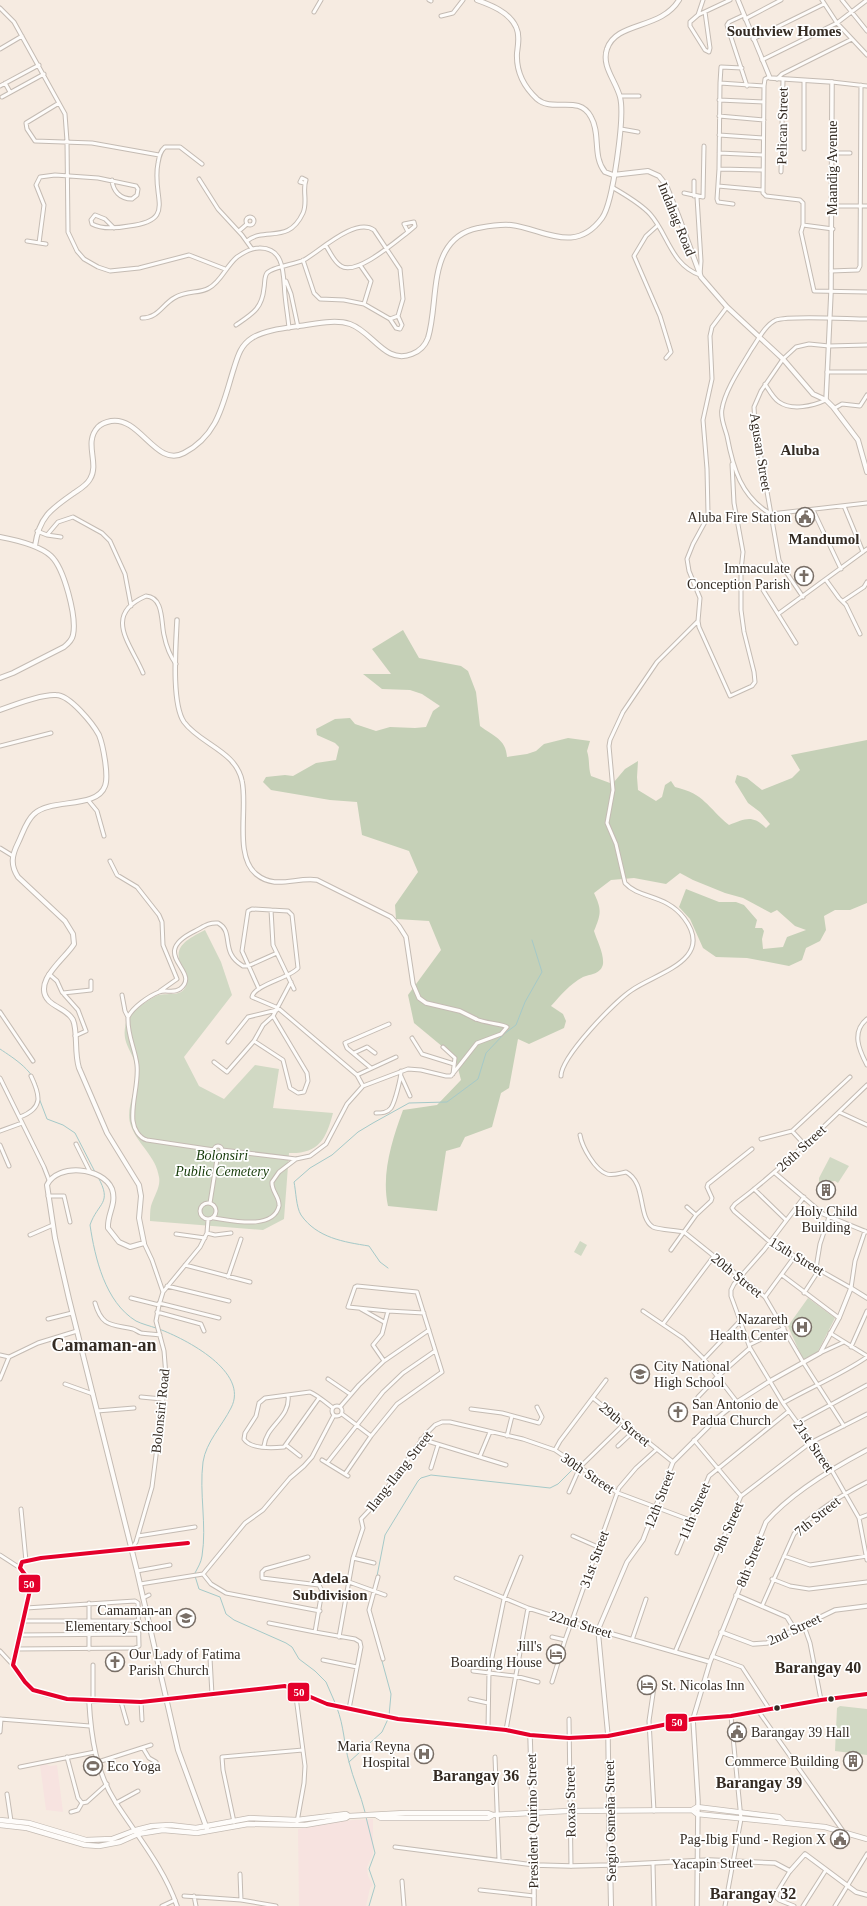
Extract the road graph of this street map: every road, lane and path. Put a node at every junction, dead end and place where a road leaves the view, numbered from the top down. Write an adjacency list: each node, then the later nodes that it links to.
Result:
1 (321, 0): 14 (street)
2 (463, 0): 18 (street)
3 (477, 0): 70 (main road)
4 (679, 0): 46 (main road)
5 (703, 0): 17 (street)
6 (730, 0): 11 (street)
7 (738, 0): 19 (street)
8 (781, 0): 19 (street)
9 (842, 0): 16 (street)
10 (867, 0): 16 (street)
11 (722, 2): 15 (street)
12 (823, 2): 21 (street); 25 (street)
13 (0, 8): 24 (street)
14 (314, 12)
15 (705, 12): 17 (street); 17 (street)
16 (851, 12): 21 (street); 22 (street)
17 (698, 15)
18 (441, 16)
19 (744, 17): 25 (street); 31 (street)
20 (867, 22): 22 (street)
21 (837, 23): 26 (street); 29 (street)
22 (863, 26): 23 (street)
23 (867, 31)
24 (22, 36): 27 (street); 30 (street)
25 (754, 39): 29 (street)
26 (852, 39): 28 (street); 34 (street)
27 (0, 49)
28 (867, 55)
29 (762, 60): 33 (street)
30 (39, 66): 32 (street); 38 (street)
31 (742, 68): 39 (street); 42 (street)
32 (44, 74): 45 (street); 51 (street)
33 (769, 77): 34 (street); 43 (street)
34 (777, 79): 35 (street)
35 (783, 80): 36 (street); 69 (street, Pelican Street)
36 (804, 81): 37 (street); 60 (street)
37 (832, 82): 40 (street); 62 (street, Maandig Avenue)
38 (6, 83): 41 (street); 45 (street)
39 (720, 83): 42 (street); 49 (street)
40 (861, 85): 44 (street); 83 (street)
41 (0, 86)
42 (747, 86): 43 (street)
43 (764, 86): 50 (street)
44 (867, 86)
45 (10, 92): 48 (street)
46 (620, 96): 47 (street); 54 (main road)
47 (639, 96)
48 (2, 97)
49 (719, 100): 50 (street); 52 (street)
50 (764, 102): 53 (street)
51 (59, 103): 58 (street); 58 (street)
52 (719, 116): 53 (street); 56 (street)
53 (764, 120): 57 (street)
54 (621, 130): 55 (street); 70 (main road)
55 (638, 132)
56 (719, 135): 57 (street); 61 (street)
57 (763, 138): 65 (street)
58 (67, 141): 64 (street); 71 (street)
59 (704, 146): 80 (street)
60 (804, 149)
61 (719, 153): 65 (street); 67 (street)
62 (832, 153): 63 (street); 82 (street, Maandig Avenue)
63 (850, 153)
64 (160, 155): 66 (street); 88 (street)
65 (763, 155): 68 (street)
66 (202, 164)
67 (719, 169): 68 (street); 77 (street)
68 (762, 170): 78 (street)
69 (781, 172)
70 (614, 175): 76 (main road); 104 (main road, Indahag Road)
71 (66, 177): 73 (street); 94 (street); 102 (street)
72 (199, 179): 90 (street)
73 (112, 180): 73 (street)
74 (694, 181): 80 (street)
75 (304, 183): 93 (street)
76 (612, 186): 87 (street); 120 (main road)
77 (718, 186): 78 (street); 81 (street)
78 (762, 190): 86 (street)
79 (684, 193): 80 (street)
80 (695, 196): 104 (street)
81 (733, 204)
82 (833, 206): 83 (street); 89 (street, Maandig Avenue)
83 (861, 206): 84 (street); 103 (street)
84 (867, 206)
85 (246, 224): 90 (street)
86 (803, 224): 89 (street); 106 (street)
87 (657, 226): 104 (street); 125 (street)
88 (114, 228): 88 (street)
89 (833, 229): 103 (street, Maandig Avenue)
90 (239, 231): 93 (street)
91 (408, 232): 98 (street)
92 (27, 241): 94 (street)
93 (247, 241): 97 (street)
94 (39, 243): 95 (street)
95 (46, 244)
96 (326, 246): 98 (street); 99 (street); 100 (street)
97 (252, 249): 101 (street); 102 (street)
98 (387, 249): 100 (street); 114 (street)
99 (303, 260): 101 (street); 110 (street)
100 (360, 265): 110 (street)
101 (282, 267): 105 (street); 119 (street)
102 (225, 269): 115 (street)
103 (831, 271): 106 (street, Maandig Avenue)
104 (700, 275): 111 (main road, Indahag Road)
105 (285, 280): 108 (street); 109 (street)
106 (831, 292): 107 (street); 117 (street, Maandig Avenue)
107 (867, 292)
108 (292, 300): 109 (street); 112 (street)
109 (286, 301): 113 (street)
110 (364, 304): 116 (street)
111 (727, 307): 122 (main road, Indahag Road); 154 (street)
112 (294, 311): 113 (street); 120 (street)
113 (287, 312): 121 (street)
114 (398, 316): 116 (street); 116 (street)
115 (142, 318)
116 (390, 319)
117 (831, 319): 118 (street); 122 (street); 124 (street, Maandig Avenue)
118 (867, 319)
119 (236, 325)
120 (298, 327): 121 (main road)
121 (289, 328): 139 (main road)
122 (759, 338): 126 (main road, Indahag Road); 133 (street)
123 (867, 345): 124 (street, Agusan Street)
124 (829, 346): 126 (street, Agusan Street); 127 (street, Maandig Avenue)
125 (666, 358)
126 (783, 360): 129 (street, Agusan Street); 131 (main road, Indahag Road)
127 (827, 372): 128 (street); 131 (street, Maandig Avenue)
128 (867, 372)
129 (765, 384): 131 (street); 138 (street, Agusan Street)
130 (867, 395): 132 (street)
131 (826, 400): 132 (main road, Indahag Road)
132 (835, 408): 134 (main road, Indahag Road)
133 (732, 464): 138 (street); 154 (street)
134 (867, 472)
135 (867, 504): 136 (street)
136 (844, 506): 137 (street); 144 (street)
137 (813, 510): 138 (street); 145 (street)
138 (771, 514): 149 (street, Agusan Street)
139 (37, 531): 140 (street); 143 (main road)
140 (47, 534): 142 (street); 151 (street)
141 (0, 537): 143 (main road)
142 (61, 537)
143 (35, 546): 159 (main road)
144 (866, 551): 145 (street)
145 (841, 569): 146 (street)
146 (826, 580): 149 (street); 150 (street)
147 (867, 582): 150 (street)
148 (763, 590): 152 (street)
149 (803, 597): 152 (street)
150 (843, 601): 155 (street)
151 (131, 606): 157 (street); 158 (street)
152 (778, 614): 156 (street)
153 (177, 620): 157 (street)
154 (698, 621): 205 (street)
155 (860, 634)
156 (796, 643)
157 (176, 664): 184 (street)
158 (143, 673)
159 (0, 678)
160 (0, 710): 163 (main road)
161 (51, 733): 162 (street)
162 (0, 746)
163 (88, 800): 164 (street); 166 (main road)
164 (104, 836)
165 (0, 848): 166 (street)
166 (13, 856): 171 (main road)
167 (110, 861): 177 (street)
168 (271, 910): 169 (street); 170 (street); 172 (street)
169 (277, 953): 170 (street); 172 (street)
170 (248, 966): 175 (street); 177 (street)
171 (49, 974): 178 (street); 187 (main road)
172 (288, 975): 174 (street); 175 (street)
173 (91, 981): 178 (street)
174 (291, 982): 176 (street); 180 (street)
175 (259, 989): 180 (street)
176 (294, 989)
177 (160, 991): 183 (street)
178 (63, 993): 187 (street)
179 (122, 995): 183 (street)
180 (277, 1009): 182 (street); 190 (street); 202 (street)
181 (0, 1012): 195 (street)
182 (273, 1016): 189 (street); 189 (street)
183 (128, 1017): 224 (street)
184 (476, 1019): 201 (street)
185 (867, 1019): 198 (street)
186 (389, 1024): 192 (street)
187 (74, 1036): 254 (main road)
188 (412, 1038): 197 (street)
189 (254, 1041): 196 (street)
190 (228, 1042)
191 (443, 1047): 197 (street)
192 (354, 1053): 193 (street); 199 (street)
193 (375, 1053)
194 (396, 1057): 199 (street)
195 (33, 1062)
196 (214, 1062)
197 (454, 1064): 201 (street)
198 (867, 1065)
199 (371, 1068): 202 (street)
200 (401, 1071): 201 (street); 204 (street); 209 (street)
201 (453, 1074)
202 (356, 1075): 209 (street)
203 (31, 1076): 213 (street)
204 (401, 1076): 210 (street); 212 (street)
205 (561, 1076)
206 (850, 1077): 217 (street)
207 (0, 1078): 213 (street)
208 (867, 1085): 211 (street, 26th Street)
209 (363, 1086): 227 (street)
210 (410, 1096)
211 (839, 1112): 215 (street); 222 (street, 26th Street)
212 (376, 1113)
213 (20, 1117): 214 (street)
214 (22, 1122): 216 (street); 231 (street)
215 (867, 1126)
216 (0, 1130)
217 (792, 1131): 219 (street); 222 (street)
218 (580, 1135): 246 (street)
219 (761, 1139)
220 (76, 1144): 229 (street)
221 (0, 1145): 228 (street)
222 (806, 1145): 230 (street, 26th Street)
223 (752, 1149): 238 (street)
224 (214, 1150): 225 (street); 226 (street)
225 (222, 1150): 226 (street); 227 (street)
226 (218, 1154): 235 (street)
227 (296, 1159): 240 (street)
228 (9, 1166)
229 (93, 1173): 231 (main road); 254 (main road)
230 (775, 1173): 232 (street, 26th Street); 234 (street)
231 (49, 1180): 233 (main road)
232 (754, 1190): 237 (street, 26th Street); 242 (street)
233 (48, 1196): 243 (street); 244 (main road)
234 (804, 1197): 239 (street); 242 (street, 21st Street)
235 (210, 1203): 240 (street); 241 (street)
236 (687, 1207): 238 (street)
237 (732, 1208): 253 (street, 15th Street)
238 (696, 1215): 246 (street)
239 (829, 1217): 245 (street); 259 (street)
240 (214, 1218): 241 (street)
241 (208, 1220): 247 (street, Bolonsiri Road)
242 (786, 1220): 253 (street, 21st Street)
243 (70, 1222)
244 (52, 1225): 250 (street); 279 (main road)
245 (866, 1231): 265 (street)
246 (684, 1232): 255 (street); 256 (street, 20th Street)
247 (207, 1233): 248 (street); 251 (street, Bolonsiri Road)
248 (232, 1233)
249 (176, 1234): 251 (street)
250 (30, 1235)
251 (205, 1238): 258 (street, Bolonsiri Road)
252 (241, 1238): 261 (street)
253 (770, 1242): 257 (street, 15th Street); 262 (street, 21st Street)
254 (144, 1243): 266 (street)
255 (671, 1250)
256 (714, 1256): 262 (street, 20th Street); 286 (street)
257 (795, 1256): 259 (street, 15th Street); 260 (street)
258 (185, 1265): 261 (street); 264 (street, Bolonsiri Road)
259 (817, 1269): 265 (street, 15th Street); 267 (street)
260 (782, 1275): 267 (street); 268 (street)
261 (228, 1277): 263 (street)
262 (740, 1277): 268 (street, 20th Street); 285 (street, 21st Street)
263 (250, 1282)
264 (167, 1286): 266 (street, Bolonsiri Road); 271 (street)
265 (851, 1288): 270 (street, 15th Street); 282 (street)
266 (162, 1292): 273 (street, Bolonsiri Road)
267 (804, 1293): 282 (street)
268 (765, 1297): 287 (street, 20th Street)
269 (131, 1298): 273 (street)
270 (867, 1298)
271 (229, 1301)
272 (95, 1303): 292 (street)
273 (159, 1304): 278 (street, Bolonsiri Road); 281 (street)
274 (359, 1308): 275 (street); 280 (street); 284 (street)
275 (388, 1311): 280 (street); 284 (street)
276 (643, 1311): 286 (street)
277 (867, 1311): 295 (street)
278 (157, 1312): 290 (street); 292 (street, Bolonsiri Road)
279 (72, 1313): 283 (street); 289 (main road)
280 (424, 1313): 288 (street)
281 (219, 1318)
282 (839, 1318): 291 (street)
283 (48, 1319)
284 (384, 1322): 302 (street)
285 (739, 1322): 294 (street, 21st Street); 301 (street)
286 (663, 1324): 301 (street)
287 (784, 1328): 294 (street); 303 (street, 20th Street)
288 (429, 1330): 296 (street); 302 (street)
289 (77, 1331): 300 (street); 312 (main road)
290 (204, 1331)
291 (830, 1333): 293 (street); 297 (street)
292 (160, 1334): 319 (street, Bolonsiri Road)
293 (844, 1342): 295 (street); 297 (street, 12th Street)
294 (750, 1346): 304 (street); 308 (street, 21st Street)
295 (851, 1347): 299 (street)
296 (435, 1351): 336 (street); 340 (street)
297 (820, 1353): 303 (street, 12th Street)
298 (0, 1355): 300 (street)
299 (867, 1356): 310 (street)
300 (9, 1357): 305 (street)
301 (704, 1359): 304 (street)
302 (384, 1361): 313 (street)
303 (803, 1362): 308 (street, 12th Street); 310 (street, 20th Street)
304 (717, 1377): 315 (street); 320 (street)
305 (0, 1379)
306 (328, 1379): 313 (street)
307 (606, 1380): 318 (street)
308 (770, 1380): 320 (street, 12th Street); 321 (street, 21st Street)
309 (66, 1384): 312 (street)
310 (818, 1384): 321 (street); 322 (street, 20th Street)
311 (867, 1385): 322 (street)
312 (92, 1394): 328 (main road)
313 (350, 1394): 323 (street)
314 (288, 1395): 317 (street); 347 (street); 347 (street)
315 (698, 1397)
316 (141, 1398): 319 (street)
317 (319, 1398): 326 (street); 345 (street)
318 (593, 1398): 334 (street, 29th Street); 350 (street)
319 (162, 1399): 373 (street, Bolonsiri Road)
320 (737, 1402): 343 (street, 12th Street)
321 (783, 1403): 329 (street, 21st Street)
322 (831, 1404): 335 (street); 337 (street, 20th Street)
323 (340, 1407): 326 (street); 330 (street)
324 (537, 1407): 333 (street)
325 (134, 1408): 328 (street)
326 (333, 1408): 332 (street)
327 (471, 1409): 333 (street)
328 (97, 1411): 377 (main road)
329 (789, 1411): 335 (street, 21st Street); 360 (street, 11th Street)
330 (342, 1414): 332 (street); 336 (street)
331 (867, 1414): 337 (street, 9th Street)
332 (334, 1415): 391 (street)
333 (512, 1416): 341 (street)
334 (625, 1423): 338 (street, 29th Street); 358 (street)
335 (797, 1423): 344 (street, 21st Street)
336 (356, 1425): 340 (street); 356 (street)
337 (844, 1426): 344 (street, 9th Street)
338 (634, 1431): 348 (street); 349 (street, 29th Street)
339 (490, 1432): 341 (street, Ilang-Ilang Street); 342 (street, Ilang-Ilang Street); 353 (street)
340 (371, 1436): 356 (street)
341 (508, 1436): 350 (street, Ilang-Ilang Street)
342 (421, 1439): 346 (street); 384 (street, Ilang-Ilang Street)
343 (694, 1440): 355 (street, 12th Street); 360 (street)
344 (810, 1443): 361 (street, 21st Street); 366 (street, 9th Street)
345 (286, 1445): 347 (street); 352 (street)
346 (438, 1445): 353 (street); 359 (street)
347 (264, 1446)
348 (618, 1446)
349 (656, 1449): 355 (street, 29th Street); 364 (street, 31st Street)
350 (555, 1450): 358 (street, 30th Street)
351 (867, 1450): 361 (street, 8th Street)
352 (300, 1456)
353 (480, 1456): 357 (street)
354 (322, 1460): 356 (street)
355 (673, 1462): 367 (street, 12th Street)
356 (327, 1463)
357 (506, 1465)
358 (580, 1466): 363 (street); 364 (street, 30th Street)
359 (431, 1468)
360 (719, 1468): 366 (street); 371 (street, 11th Street)
361 (831, 1470): 365 (street, 21st Street); 401 (street, 8th Street)
362 (867, 1482): 365 (street, 7th Street)
363 (570, 1492)
364 (618, 1493): 367 (street, 30th Street); 376 (street, 31st Street)
365 (845, 1493): 370 (street, 21st Street); 381 (street, 7th Street)
366 (741, 1496): 431 (street, 9th Street)
367 (655, 1507): 371 (street, 30th Street); 417 (street, 12th Street)
368 (21, 1509): 386 (street)
369 (867, 1515): 370 (street)
370 (859, 1518): 382 (street, 21st Street)
371 (690, 1520): 378 (street, 11th Street)
372 (195, 1527): 373 (street)
373 (138, 1536): 377 (street, Bolonsiri Road)
374 (573, 1536): 376 (street)
375 (188, 1543): 377 (street)
376 (598, 1547): 414 (street, 31st Street)
377 (131, 1550): 386 (street); 390 (main road)
378 (677, 1553)
379 (1, 1555): 389 (street)
380 (520, 1556): 404 (street)
381 (784, 1556): 382 (street); 394 (street, 7th Street)
382 (866, 1556): 385 (street, 21st Street)
383 (308, 1558): 410 (street)
384 (353, 1558): 387 (street); 395 (street, Ilang-Ilang Street)
385 (867, 1560)
386 (26, 1561): 389 (street)
387 (374, 1563)
388 (170, 1565): 390 (street)
389 (20, 1568): 408 (street)
390 (137, 1571): 397 (main road)
391 (202, 1574): 397 (street); 410 (street)
392 (378, 1577): 398 (street)
393 (456, 1578): 404 (street, 22nd Street)
394 (772, 1579): 396 (street); 406 (street, 7th Street)
395 (349, 1582): 398 (street); 424 (street, Ilang-Ilang Street)
396 (867, 1582)
397 (140, 1584): 403 (main road)
398 (375, 1591): 400 (street); 434 (street)
399 (149, 1595): 403 (street)
400 (385, 1595)
401 (736, 1596): 406 (street); 420 (street, 8th Street)
402 (646, 1598): 427 (street)
403 (142, 1599): 450 (main road)
404 (504, 1599): 409 (street, 22nd Street); 441 (street)
405 (89, 1603): 408 (street); 412 (street); 413 (street)
406 (762, 1606): 418 (street)
407 (867, 1606): 416 (street, 2nd Street)
408 (26, 1608): 411 (street)
409 (528, 1608): 414 (street, 22nd Street); 442 (street)
410 (320, 1611): 419 (street)
411 (22, 1621): 412 (street); 422 (street)
412 (89, 1621): 413 (street); 423 (street)
413 (139, 1621): 421 (street)
414 (571, 1622): 417 (street, 22nd Street); 426 (street, 31st Street)
415 (269, 1623): 419 (street)
416 (804, 1626): 418 (street, 2nd Street); 451 (street)
417 (598, 1630): 427 (street, 22nd Street); 471 (street, 12th Street)
418 (795, 1630): 420 (street, 2nd Street)
419 (315, 1632): 424 (street)
420 (721, 1632): 432 (street, 8th Street)
421 (139, 1634): 423 (street); 429 (street)
422 (19, 1635): 423 (street); 428 (street)
423 (89, 1635): 429 (street)
424 (339, 1637): 439 (street)
425 (552, 1637): 426 (street)
426 (565, 1640): 444 (street, 31st Street)
427 (632, 1640): 431 (street, 22nd Street)
428 (16, 1649): 429 (street); 437 (street)
429 (89, 1649)
430 (0, 1651): 437 (street)
431 (676, 1652): 436 (street, 22nd Street)
432 (712, 1656): 436 (street, 8th Street); 457 (street)
433 (210, 1658): 448 (street)
434 (383, 1659)
435 (323, 1660): 439 (street)
436 (710, 1662): 460 (street, 8th Street)
437 (13, 1665): 452 (street)
438 (93, 1665): 452 (street)
439 (357, 1667): 456 (street)
440 (473, 1672): 441 (street)
441 (490, 1672): 442 (street); 455 (street)
442 (514, 1676): 443 (street); 468 (street)
443 (538, 1682)
444 (552, 1682)
445 (654, 1687): 466 (street)
446 (294, 1689): 448 (street); 456 (street); 475 (street)
447 (867, 1694): 451 (street)
448 (212, 1695): 450 (street)
449 (470, 1699): 455 (street)
450 (168, 1700): 454 (street); 504 (main road)
451 (821, 1700): 457 (street)
452 (91, 1701): 453 (street); 465 (street)
453 (121, 1702): 454 (street); 464 (street)
454 (141, 1702): 463 (street)
455 (488, 1703): 467 (street)
456 (349, 1709): 467 (street)
457 (770, 1710): 458 (street)
458 (759, 1712): 459 (street); 505 (street)
459 (731, 1716): 460 (street); 494 (street)
460 (693, 1718): 466 (street); 487 (street, 8th Street)
461 (0, 1719): 465 (street); 469 (street)
462 (569, 1719): 472 (street, Roxas Street)
463 (142, 1720)
464 (127, 1723)
465 (90, 1726): 476 (street)
466 (649, 1728): 471 (street); 491 (street)
467 (488, 1729): 468 (street)
468 (506, 1730): 470 (street)
469 (0, 1732)
470 (530, 1736): 472 (street); 493 (street, President Quirino Street)
471 (608, 1736): 472 (street); 490 (street, Sergio Osmeña Street)
472 (569, 1738): 489 (street, Roxas Street)
473 (151, 1745): 474 (street)
474 (143, 1748): 479 (street); 480 (street)
475 (303, 1750): 501 (street); 502 (street)
476 (94, 1752): 477 (street); 479 (street)
477 (67, 1757): 481 (street); 486 (street)
478 (495, 1757): 496 (street)
479 (98, 1762): 482 (street)
480 (156, 1762)
481 (20, 1767)
482 (107, 1784): 485 (street); 486 (street)
483 (138, 1791): 485 (street)
484 (7, 1794): 499 (street)
485 (116, 1802): 506 (street)
486 (82, 1804): 492 (street)
487 (697, 1807): 488 (main road); 494 (main road); 495 (street, 8th Street)
488 (692, 1810): 491 (main road); 495 (main road)
489 (570, 1811): 490 (main road); 493 (main road); 517 (street, Roxas Street)
490 (609, 1811): 491 (main road); 516 (main road, Sergio Osmeña Street)
491 (654, 1811)
492 (72, 1812)
493 (533, 1812): 496 (main road); 514 (street, President Quirino Street)
494 (740, 1812): 497 (street); 500 (main road)
495 (697, 1814): 497 (main road); 512 (street, 8th Street)
496 (495, 1815): 502 (main road); 511 (street)
497 (741, 1819): 500 (main road); 513 (street)
498 (0, 1820): 499 (main road)
499 (11, 1821): 507 (main road)
500 (784, 1822): 505 (main road)
501 (234, 1823): 502 (main road); 504 (main road)
502 (297, 1823)
503 (0, 1825): 507 (main road)
504 (207, 1829): 506 (main road)
505 (843, 1831): 508 (main road)
506 (137, 1832): 507 (main road); 528 (street)
507 (52, 1833)
508 (867, 1839)
509 (395, 1847): 511 (street)
510 (867, 1854): 522 (street)
511 (499, 1859): 514 (street)
512 (697, 1861): 513 (street, Yacapin Street); 515 (street, Yacapin Street); 539 (street, 8th Street)
513 (733, 1861): 519 (street, Yacapin Street); 540 (street)
514 (534, 1864): 517 (street, Yacapin Street); 527 (street, President Quirino Street)
515 (652, 1864): 516 (street, Yacapin Street); 538 (street)
516 (611, 1865): 517 (street, Yacapin Street); 537 (main road, Sergio Osmeña Street)
517 (571, 1866)
518 (826, 1870): 519 (street); 522 (street); 542 (street)
519 (790, 1871): 541 (street)
520 (240, 1874): 529 (street)
521 (402, 1881): 535 (street)
522 (848, 1886): 524 (street); 530 (street)
523 (480, 1890): 527 (street)
524 (867, 1895)
525 (184, 1896): 526 (street)
526 (194, 1896): 529 (street); 533 (street)
527 (534, 1896): 536 (street, President Quirino Street)
528 (175, 1900): 531 (street); 532 (street)
529 (241, 1900): 534 (street)
530 (836, 1904): 543 (street)
531 (162, 1906)
532 (177, 1906)
533 (196, 1906)
534 (276, 1906)
535 (404, 1906)
536 (534, 1906)
537 (611, 1906)
538 (654, 1906)
539 (697, 1906)
540 (725, 1906)
541 (794, 1906)
542 (804, 1906)
543 (842, 1906)

